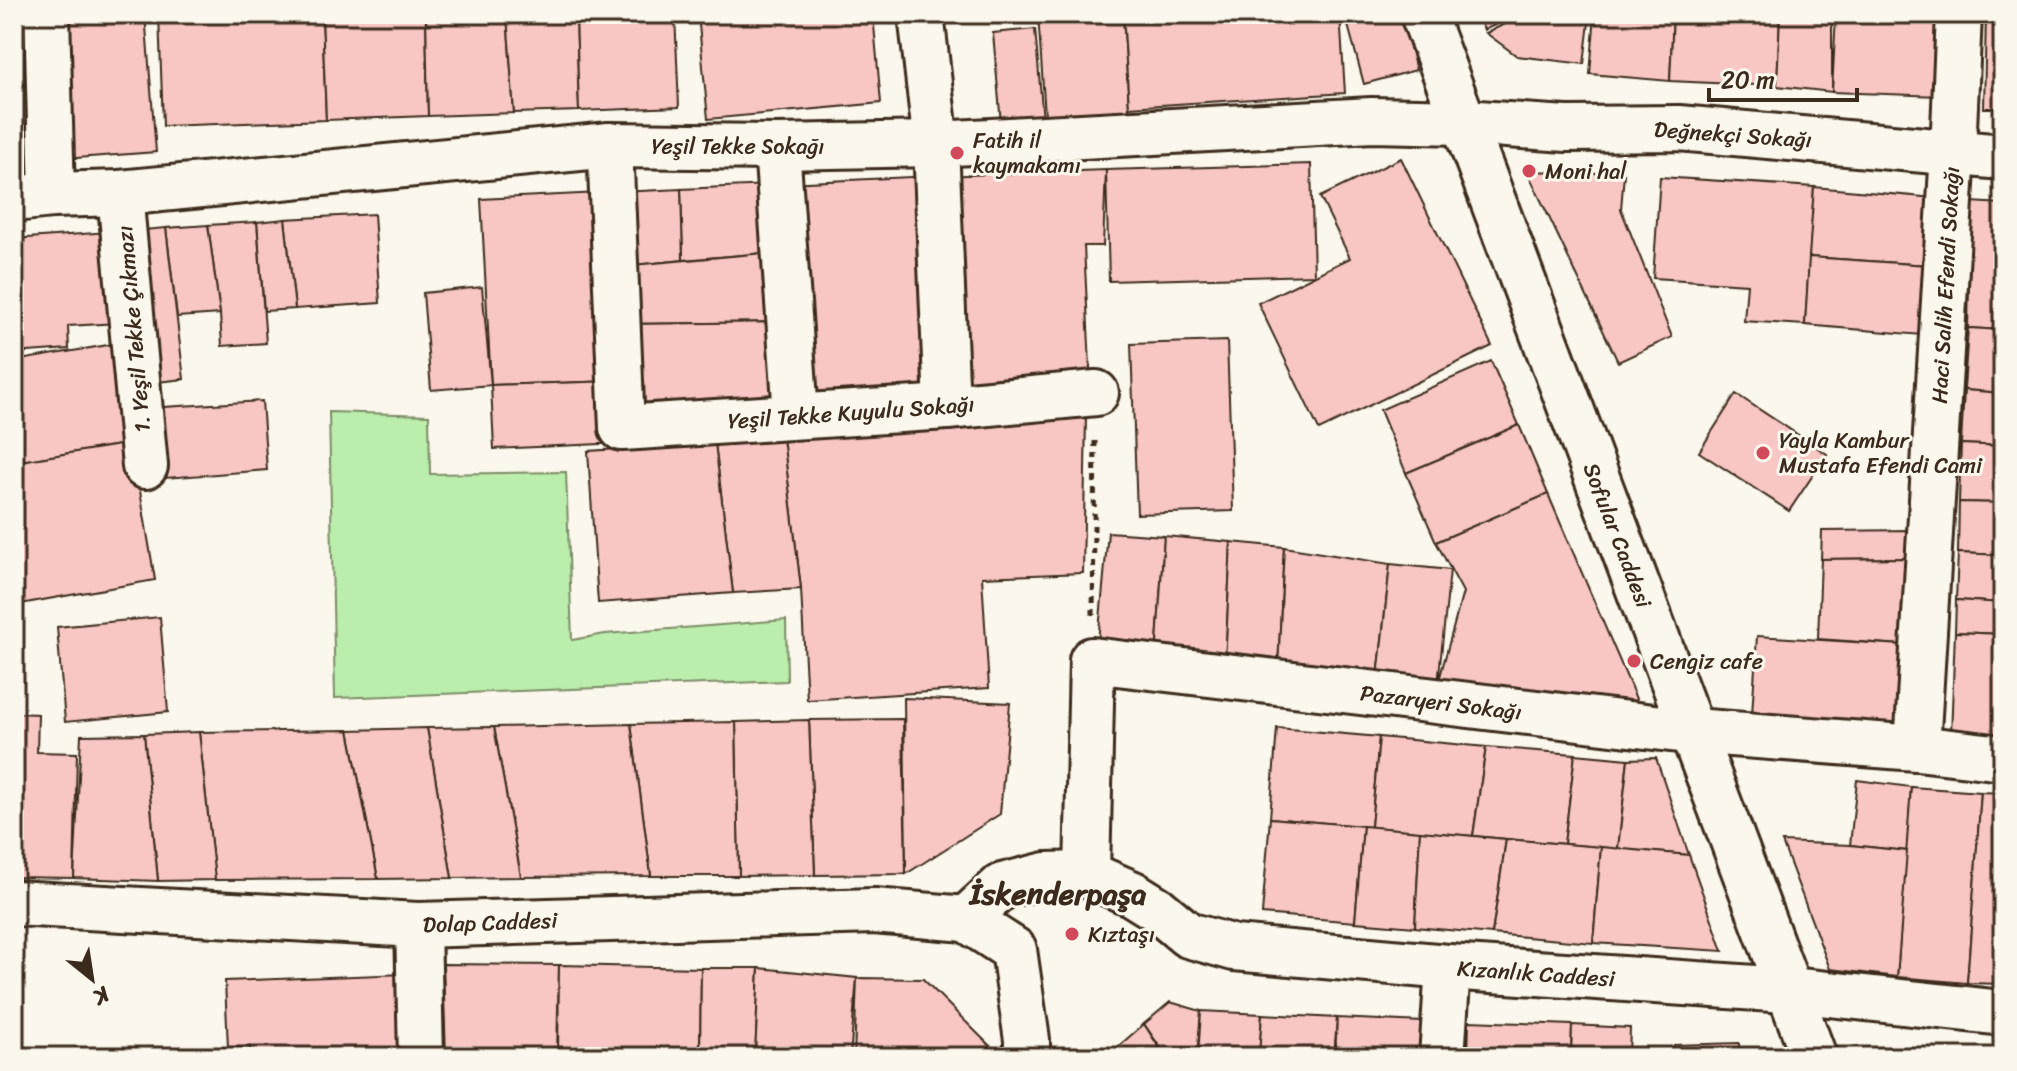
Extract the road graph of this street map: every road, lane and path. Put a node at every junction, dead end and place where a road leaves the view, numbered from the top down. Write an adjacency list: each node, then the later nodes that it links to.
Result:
1 (47, 14): 12 (street)
2 (921, 14): 6 (street)
3 (1423, 14): 5 (street, Sofular Caddesi)
4 (1959, 14): 9 (street, Haci Salih Efendi Sokağı)
5 (1463, 122): 6 (street, Yeşil Tekke Sokağı); 9 (street, Değnekçi Sokağı); 18 (street, Sofular Caddesi)
6 (936, 144): 8 (street, Yeşil Tekke Sokağı); 14 (street)
7 (610, 145): 8 (street, Yeşil Tekke Sokağı); 11 (street, Yeşil Tekke Sokağı); 15 (street, Yeşil Tekke Kuyulu Sokağı)
8 (777, 147): 15 (street)
9 (1953, 152): 10 (street, Değnekçi Sokağı); 19 (street, Haci Salih Efendi Sokağı)
10 (2003, 157)
11 (120, 193): 12 (street, Yeşil Tekke Sokağı); 16 (street, 1. Yeşil Tekke Çıkmazı)
12 (33, 197)
13 (1096, 393): 14 (street, Yeşil Tekke Kuyulu Sokağı); 17 (path)
14 (947, 407): 15 (street, Yeşil Tekke Kuyulu Sokağı)
15 (796, 415)
16 (145, 466)
17 (1092, 660): 18 (street, Pazaryeri Sokağı); 21 (street)
18 (1692, 731): 19 (street, Pazaryeri Sokağı); 26 (street, Sofular Caddesi)
19 (1917, 748): 20 (street, Pazaryeri Sokağı)
20 (2003, 758)
21 (1087, 874): 23 (street); 25 (street, Kızanlık Caddesi)
22 (14, 903): 24 (street, Dolap Caddesi)
23 (966, 919): 24 (street, Dolap Caddesi); 29 (street)
24 (418, 925): 28 (street)
25 (1448, 967): 26 (street, Kızanlık Caddesi); 30 (street)
26 (1789, 990): 27 (street, Kızanlık Caddesi); 31 (street, Sofular Caddesi)
27 (2003, 1013)
28 (421, 1057)
29 (1027, 1057)
30 (1442, 1057)
31 (1814, 1057)

